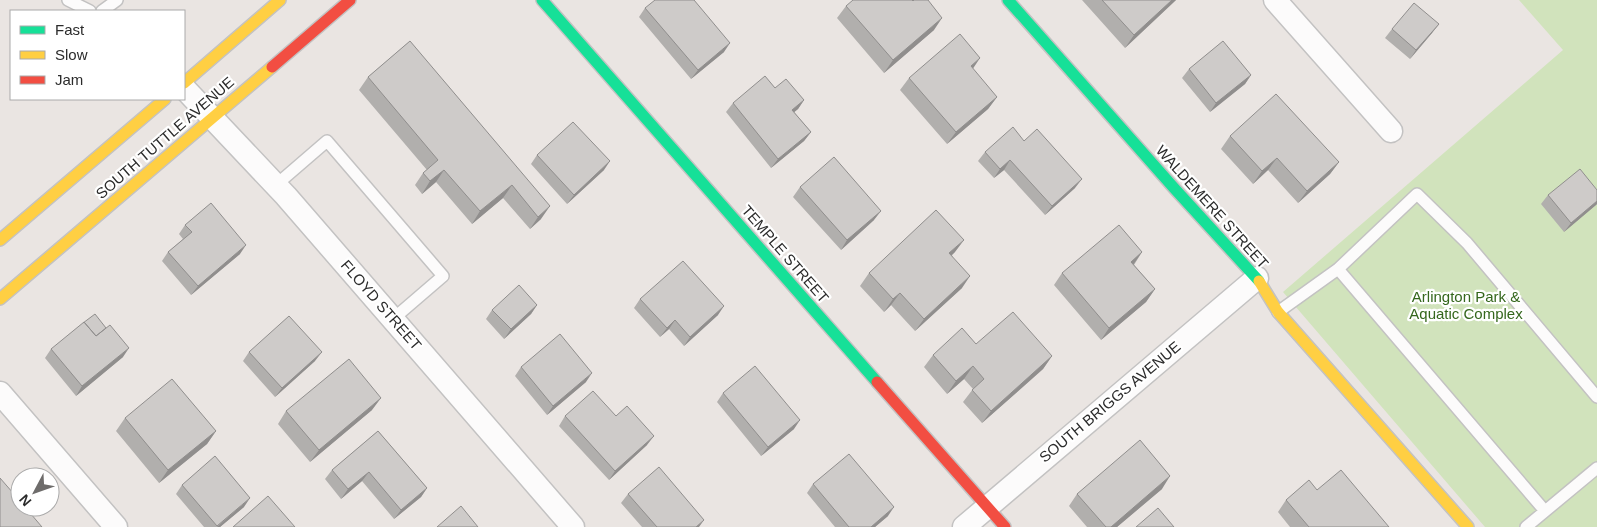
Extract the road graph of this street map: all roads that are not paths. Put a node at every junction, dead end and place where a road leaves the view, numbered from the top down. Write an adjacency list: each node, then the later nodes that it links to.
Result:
1 (68, 0): 8 (lane)
2 (117, 0): 9 (lane)
3 (280, 0): 10 (street, SOUTH TUTTLE AVENUE)
4 (350, 0): 14 (street, SOUTH TUTTLE AVENUE)
5 (542, 0): 26 (street, TEMPLE STREET)
6 (1008, 0): 19 (street, WALDEMERE STREET)
7 (1275, 0): 15 (street)
8 (88, 10)
9 (103, 10)
10 (185, 80): 14 (street, FLOYD STREET)
11 (146, 100): 13 (lane)
12 (164, 100): 13 (street, SOUTH TUTTLE AVENUE)
13 (154, 109): 17 (street, SOUTH TUTTLE AVENUE)
14 (212, 118): 16 (street, FLOYD STREET); 20 (street, SOUTH TUTTLE AVENUE)
15 (1391, 131)
16 (276, 185): 22 (street, FLOYD STREET); 22 (lane)
17 (0, 240)
18 (1338, 269): 21 (lane); 24 (lane); 27 (lane)
19 (1257, 278): 21 (street, WALDEMERE STREET); 26 (street, SOUTH BRIGGS AVENUE)
20 (0, 300)
21 (1278, 312): 32 (street, WALDEMERE STREET)
22 (393, 319): 29 (street, FLOYD STREET)
23 (0, 393): 28 (street)
24 (1597, 398)
25 (1597, 468): 27 (lane)
26 (987, 507): 30 (street, SOUTH BRIGGS AVENUE); 31 (street, TEMPLE STREET)
27 (1545, 511): 33 (lane)
28 (116, 527)
29 (573, 527)
30 (964, 527)
31 (1005, 527)
32 (1468, 527)
33 (1526, 527)

